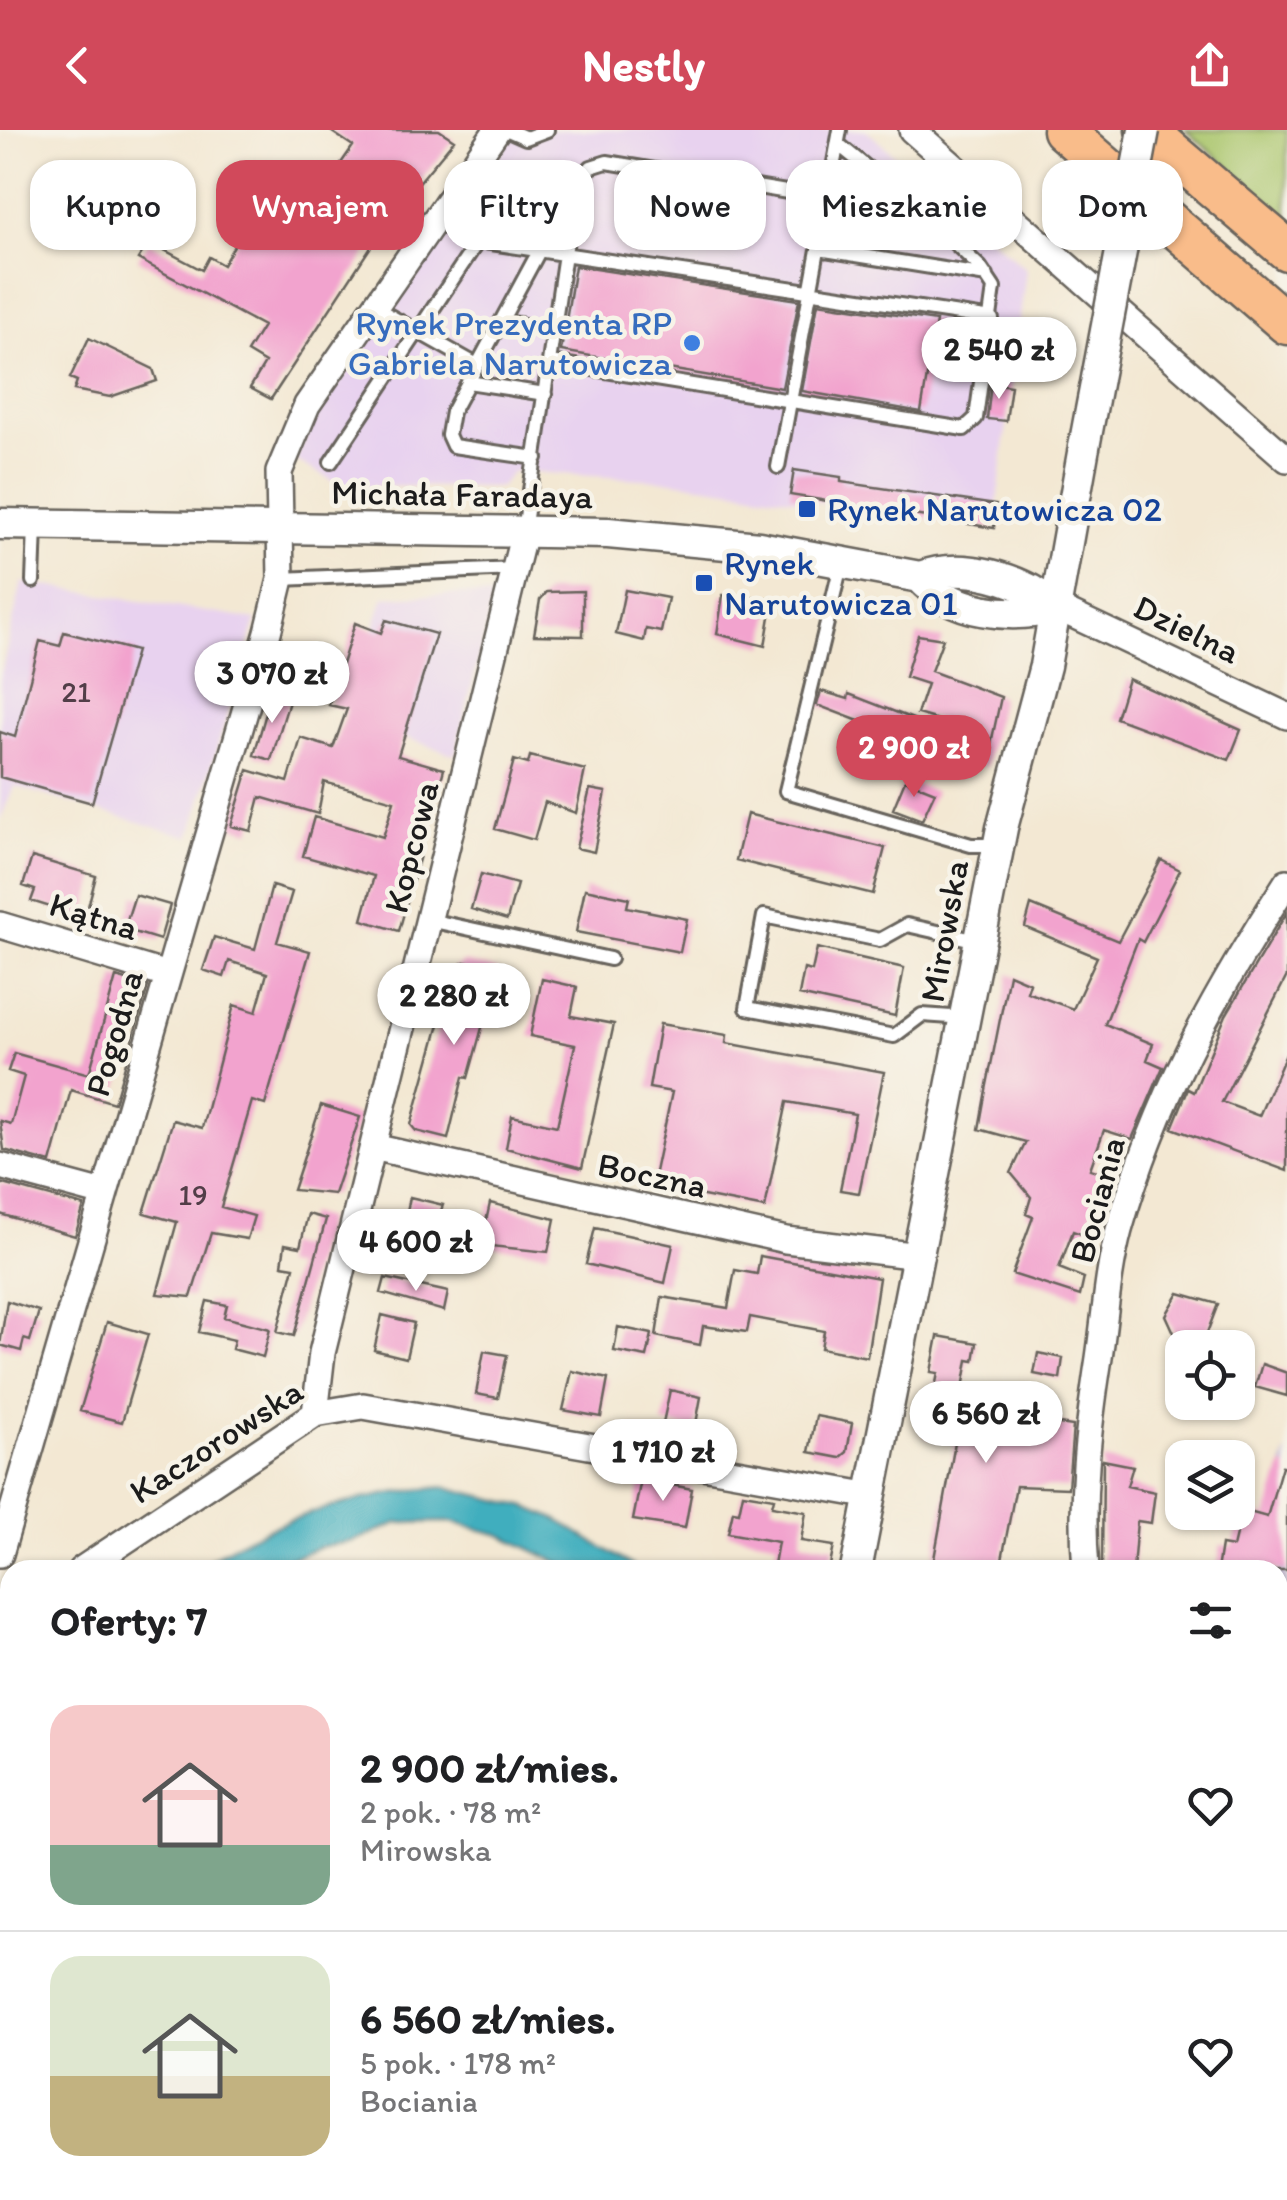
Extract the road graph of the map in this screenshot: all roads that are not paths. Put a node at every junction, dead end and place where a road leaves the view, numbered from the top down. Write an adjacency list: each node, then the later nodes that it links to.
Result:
1 (497, 130): 20 (street)
2 (508, 130): 3 (lane)
3 (547, 130)
4 (912, 130): 9 (street)
5 (1062, 130): 23 (main road)
6 (1145, 130): 15 (main road); 43 (street, Mirowska, bridge)
7 (839, 137): 8 (lane)
8 (864, 160)
9 (945, 160)
10 (786, 192): 16 (lane)
11 (1022, 228): 32 (street)
12 (819, 250): 19 (lane)
13 (825, 250): 18 (lane)
14 (960, 250): 18 (lane)
15 (1287, 250)
16 (567, 252): 17 (lane); 19 (lane); 24 (lane)
17 (538, 253): 22 (lane); 25 (lane)
18 (987, 276): 21 (lane)
19 (812, 290): 21 (lane); 30 (lane)
20 (374, 307): 25 (lane); 37 (street)
21 (992, 319): 30 (lane)
22 (501, 320): 24 (lane); 27 (lane)
23 (1287, 324)
24 (554, 330): 26 (lane)
25 (417, 332): 27 (lane); 33 (lane)
26 (550, 362): 29 (lane); 30 (lane)
27 (478, 365): 28 (lane)
28 (468, 382): 29 (lane); 31 (lane)
29 (545, 394): 31 (lane)
30 (791, 401): 34 (lane)
31 (536, 458): 38 (lane)
32 (1287, 460)
33 (331, 462)
34 (778, 467)
35 (0, 524): 36 (street, Michała Faradaya)
36 (36, 524): 37 (street, Michała Faradaya); 42 (lane)
37 (280, 530): 38 (street, Michała Faradaya); 41 (street, Pogodna)
38 (524, 532): 39 (street, Michała Faradaya); 40 (street, Kopcowa)
39 (842, 562): 43 (street, Michała Faradaya); 45 (lane)
40 (516, 569): 41 (lane); 47 (street, Kopcowa)
41 (281, 579): 51 (street, Pogodna)
42 (32, 581)
43 (1056, 607): 44 (street, Dzielna); 45 (street, Mirowska)
44 (1287, 716)
45 (998, 845): 49 (street, Mirowska)
46 (1287, 882): 63 (street, Bociania)
47 (429, 920): 50 (lane); 53 (street, Kopcowa)
48 (0, 925): 51 (street, Kątna)
49 (981, 941): 52 (street, Mirowska); 52 (lane)
50 (610, 959)
51 (167, 975): 55 (street, Pogodna)
52 (966, 1018): 56 (street, Mirowska)
53 (373, 1147): 56 (street, Boczna); 57 (street, Kopcowa)
54 (0, 1166): 55 (street)
55 (104, 1194): 58 (street, Pogodna)
56 (919, 1256): 59 (street, Mirowska)
57 (316, 1414): 59 (street, Kaczorowska); 61 (street, Kaczorowska)
58 (11, 1466): 60 (street, Pogodna)
59 (872, 1496): 62 (street, Mirowska)
60 (0, 1554)
61 (96, 1560)
62 (858, 1560)
63 (1086, 1560)

